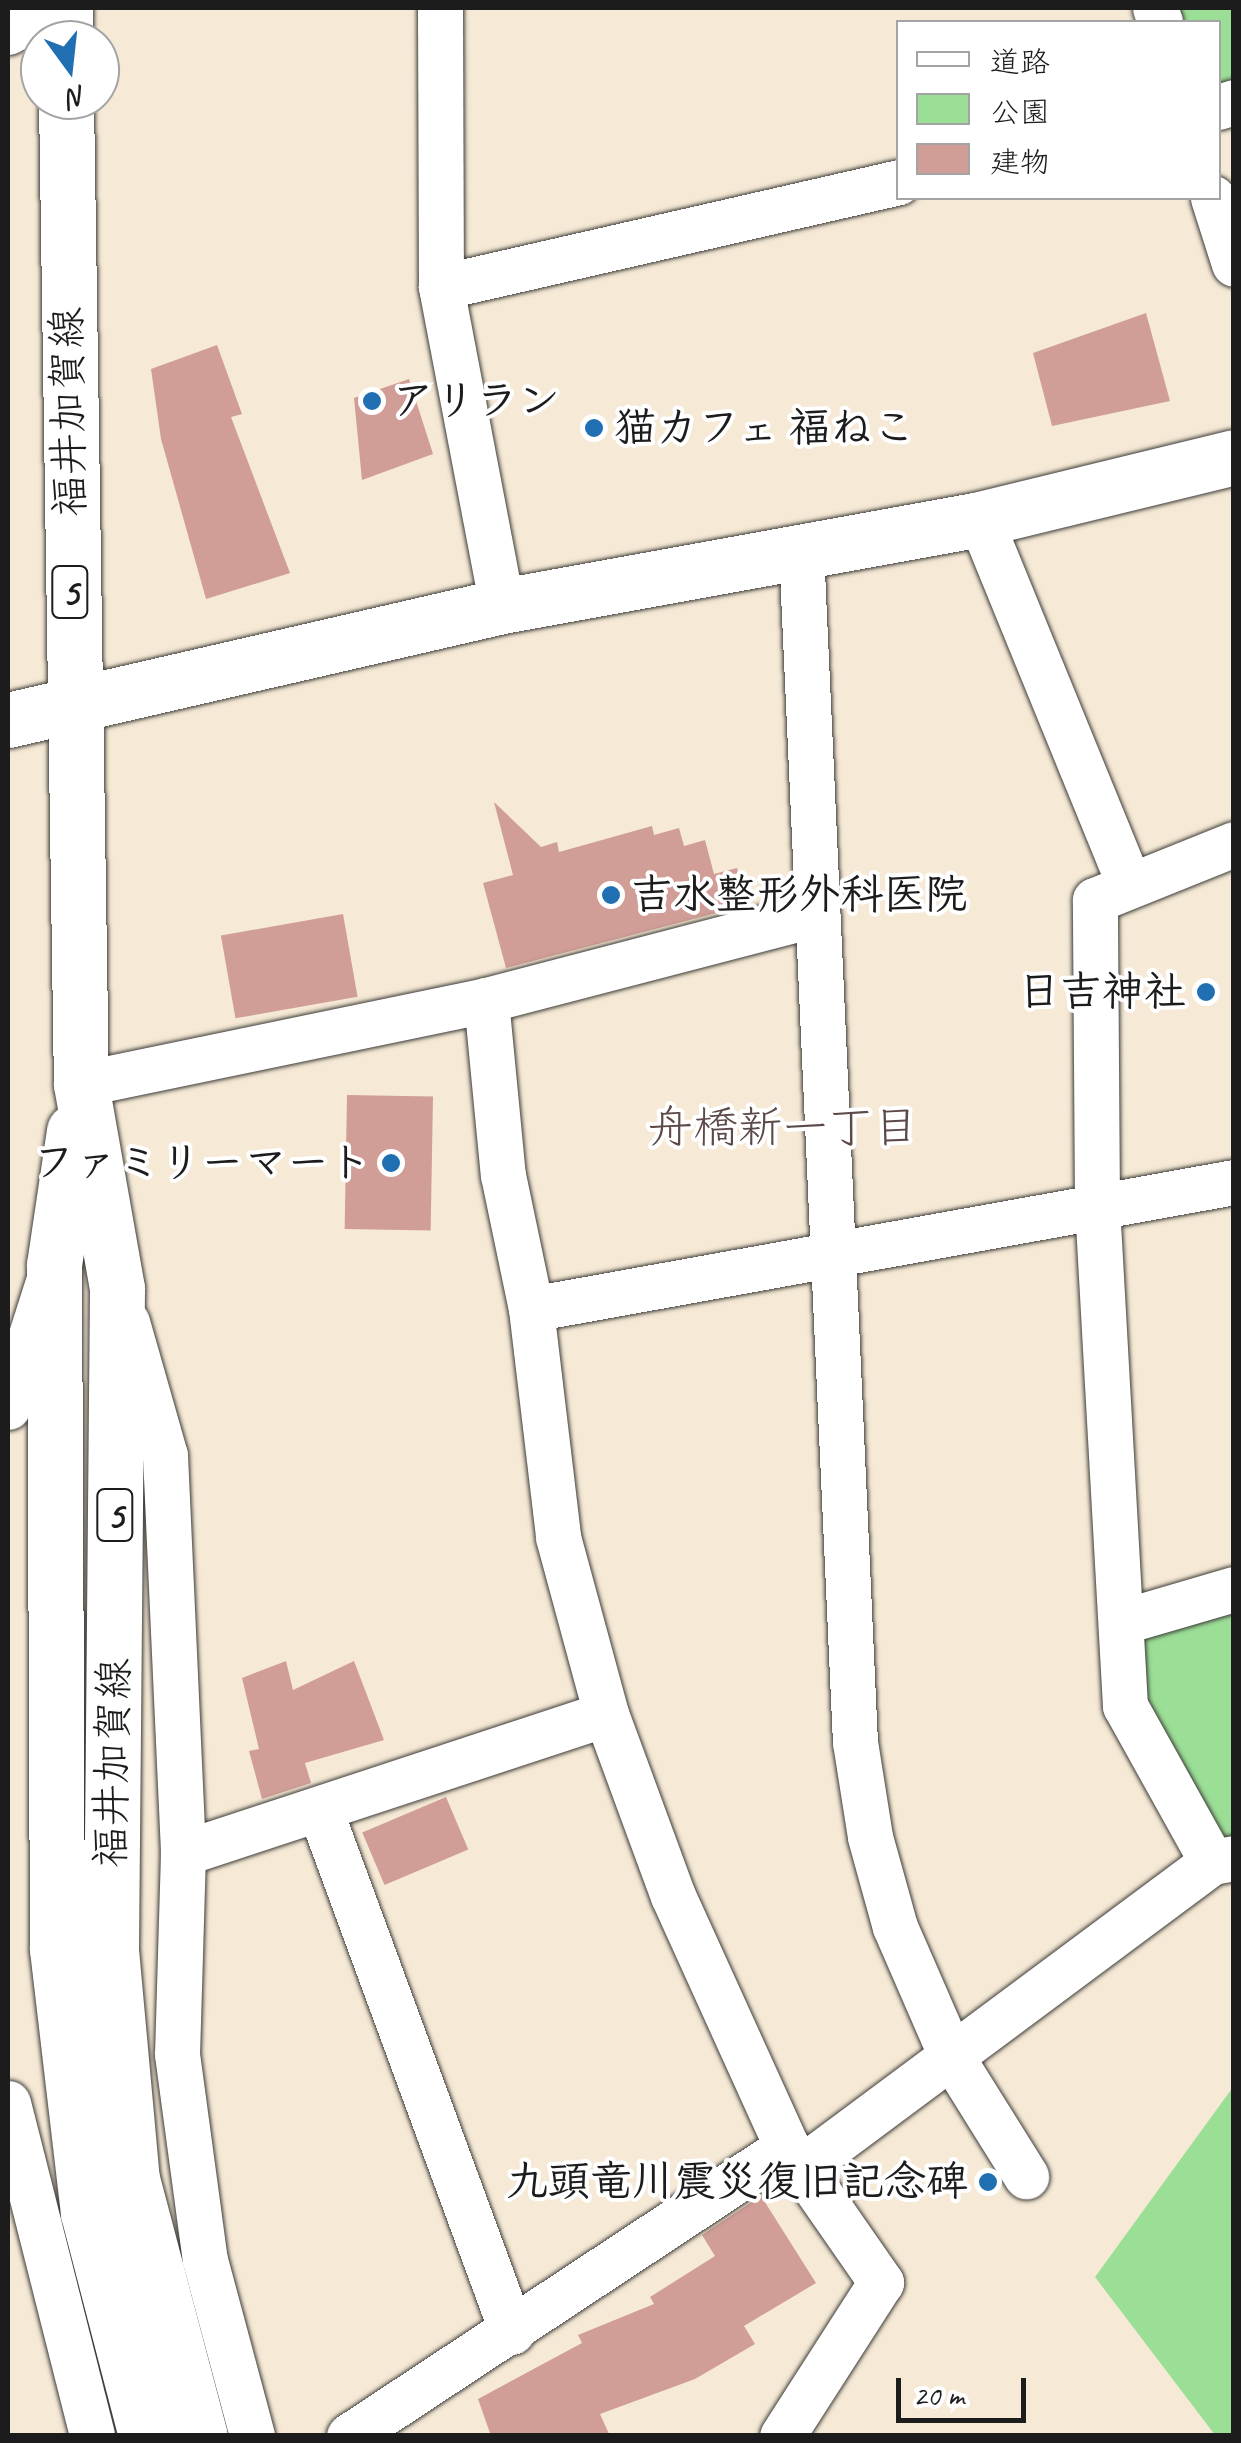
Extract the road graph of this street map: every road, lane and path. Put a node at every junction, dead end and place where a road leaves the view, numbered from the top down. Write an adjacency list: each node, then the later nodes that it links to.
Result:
1 (50, 8): 3 (street)
2 (440, 8): 8 (street)
3 (8, 32)
4 (66, 120): 13 (main road, 福井加賀線 / 5)
5 (896, 182): 8 (street)
6 (1214, 200): 7 (street)
7 (1234, 264)
8 (442, 287): 12 (street)
9 (1234, 457): 10 (main road)
10 (980, 519): 11 (main road); 16 (street)
11 (801, 549): 12 (main road); 17 (street)
12 (502, 606): 13 (main road)
13 (71, 702): 14 (main road); 19 (main road, 福井加賀線 / 5)
14 (8, 720)
15 (1234, 844): 16 (street)
16 (1129, 885): 21 (street)
17 (818, 914): 18 (street); 22 (street)
18 (486, 1000): 19 (street); 25 (street)
19 (81, 1084): 23 (main road, 福井加賀線 / 5); 24 (main road, 福井加賀線 / 5)
20 (1234, 1182): 21 (street)
21 (1097, 1205): 22 (street); 28 (street)
22 (832, 1254): 25 (street); 33 (street)
23 (54, 1265): 26 (street); 40 (main road, 福井加賀線 / 5)
24 (117, 1288): 31 (street); 41 (main road, 福井加賀線 / 5)
25 (532, 1309): 29 (street)
26 (8, 1407)
27 (1234, 1589): 28 (street)
28 (1121, 1622): 32 (street)
29 (606, 1714): 30 (street); 35 (street)
30 (320, 1810): 31 (street); 38 (street)
31 (183, 1854): 42 (street)
32 (1222, 1860): 33 (street)
33 (952, 2056): 35 (street); 36 (street)
34 (8, 2103): 37 (street)
35 (794, 2157): 38 (street); 44 (street)
36 (1026, 2176)
37 (26, 2254): 39 (street)
38 (512, 2332): 43 (street)
39 (92, 2436)
40 (146, 2436)
41 (200, 2436)
42 (252, 2436)
43 (350, 2436)
44 (782, 2436)

